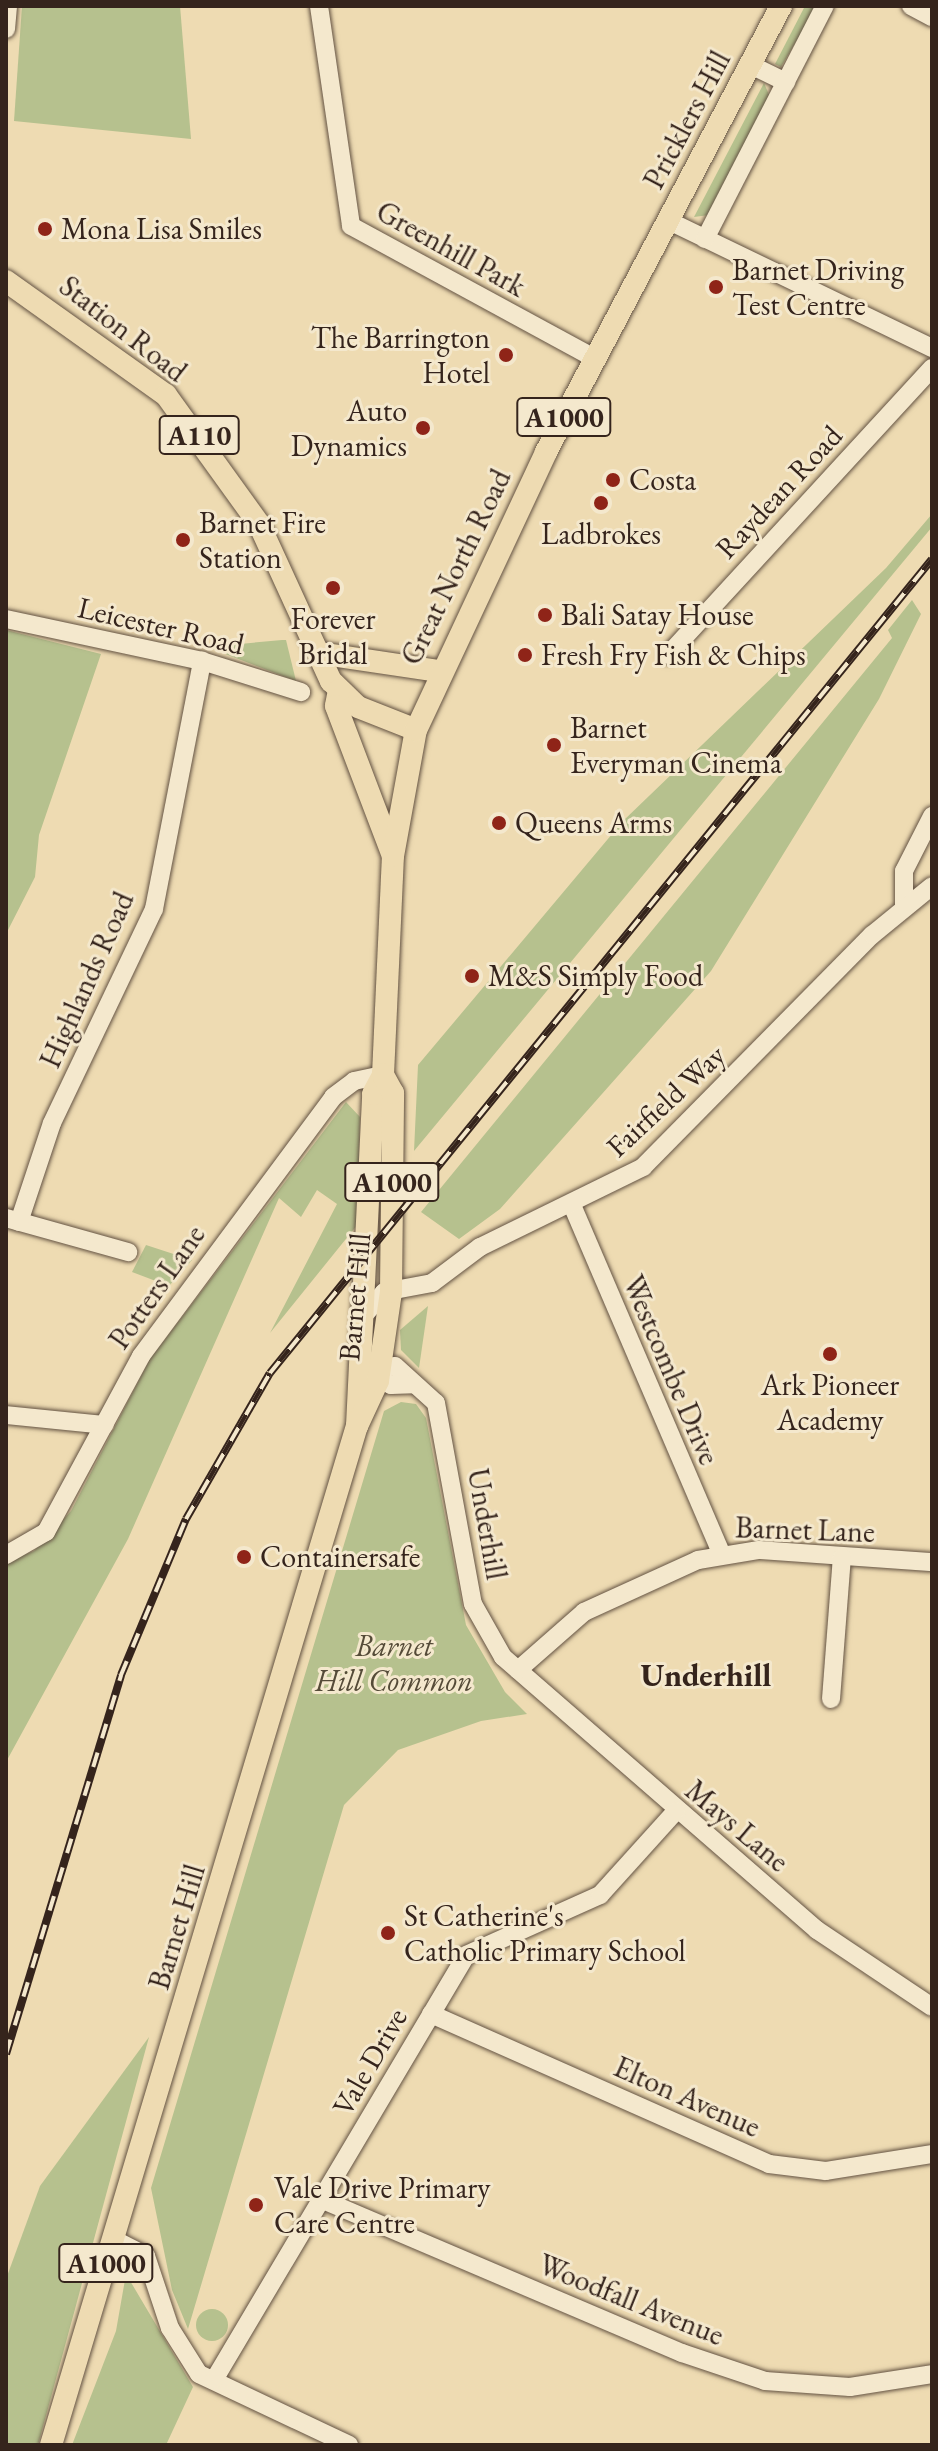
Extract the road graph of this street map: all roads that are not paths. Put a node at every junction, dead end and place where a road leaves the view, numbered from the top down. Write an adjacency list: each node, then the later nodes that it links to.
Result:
1 (8, 6): 7 (street)
2 (319, 6): 14 (street, Greenhill Park)
3 (781, 6): 8 (main road, Pricklers Hill / A1000)
4 (825, 6): 9 (street)
5 (911, 6): 6 (street)
6 (932, 17)
7 (6, 29)
8 (751, 65): 9 (street); 10 (main road, Pricklers Hill / A1000)
9 (786, 82): 11 (street)
10 (667, 220): 11 (street); 14 (main road, Great North Road / A1000)
11 (705, 239): 13 (street)
12 (6, 281): 17 (main road, Station Road / A110)
13 (932, 348)
14 (594, 358): 20 (main road, Great North Road / A1000)
15 (932, 368): 18 (street, Raydean Road)
16 (6, 619): 19 (street, Leicester Road)
17 (318, 653): 20 (main road); 21 (main road, Station Road / A110)
18 (668, 655)
19 (202, 661): 22 (street, Leicester Road); 30 (street, Highlands Road)
20 (438, 671): 23 (main road, Great North Road / A1000)
21 (339, 690): 23 (main road, Station Road / A110); 25 (main road, A110)
22 (301, 692)
23 (416, 730): 25 (main road, Barnet Hill / A1000)
24 (932, 816): 27 (street)
25 (393, 856): 28 (main road, Barnet Hill / A1000)
26 (932, 886): 27 (street, Fairfield Way)
27 (904, 908): 29 (street, Fairfield Way)
28 (383, 1075): 32 (main road, Barnet Hill / A1000); 33 (main road, Barnet Hill / A1000); 37 (street, Potters Lane)
29 (572, 1205): 33 (street, Fairfield Way); 39 (street, Westcombe Drive)
30 (12, 1220): 31 (street)
31 (128, 1252)
32 (369, 1267): 33 (street); 34 (main road, Barnet Hill / A1000)
33 (387, 1292): 34 (street); 35 (main road, Barnet Hill / A1000)
34 (365, 1314): 35 (main road, Barnet Hill / A1000)
35 (372, 1371): 42 (street, Underhill); 49 (main road, Barnet Hill / A1000)
36 (6, 1415): 37 (street)
37 (104, 1425): 38 (street, Potters Lane)
38 (6, 1555)
39 (722, 1555): 40 (street, Barnet Lane); 42 (street, Barnet Lane)
40 (842, 1557): 41 (street, Barnet Lane); 43 (street)
41 (932, 1562)
42 (518, 1670): 44 (street, Mays Lane)
43 (831, 1699)
44 (676, 1811): 45 (street, Mays Lane); 46 (street, Vale Drive)
45 (932, 2007)
46 (431, 2014): 47 (street, Elton Avenue); 48 (street, Vale Drive)
47 (932, 2154)
48 (323, 2200): 50 (street, Woodfall Avenue); 51 (street, Vale Drive)
49 (113, 2239): 51 (street); 52 (main road, Barnet Hill / A1000)
50 (932, 2374)
51 (214, 2380): 53 (street)
52 (51, 2445)
53 (349, 2445)

